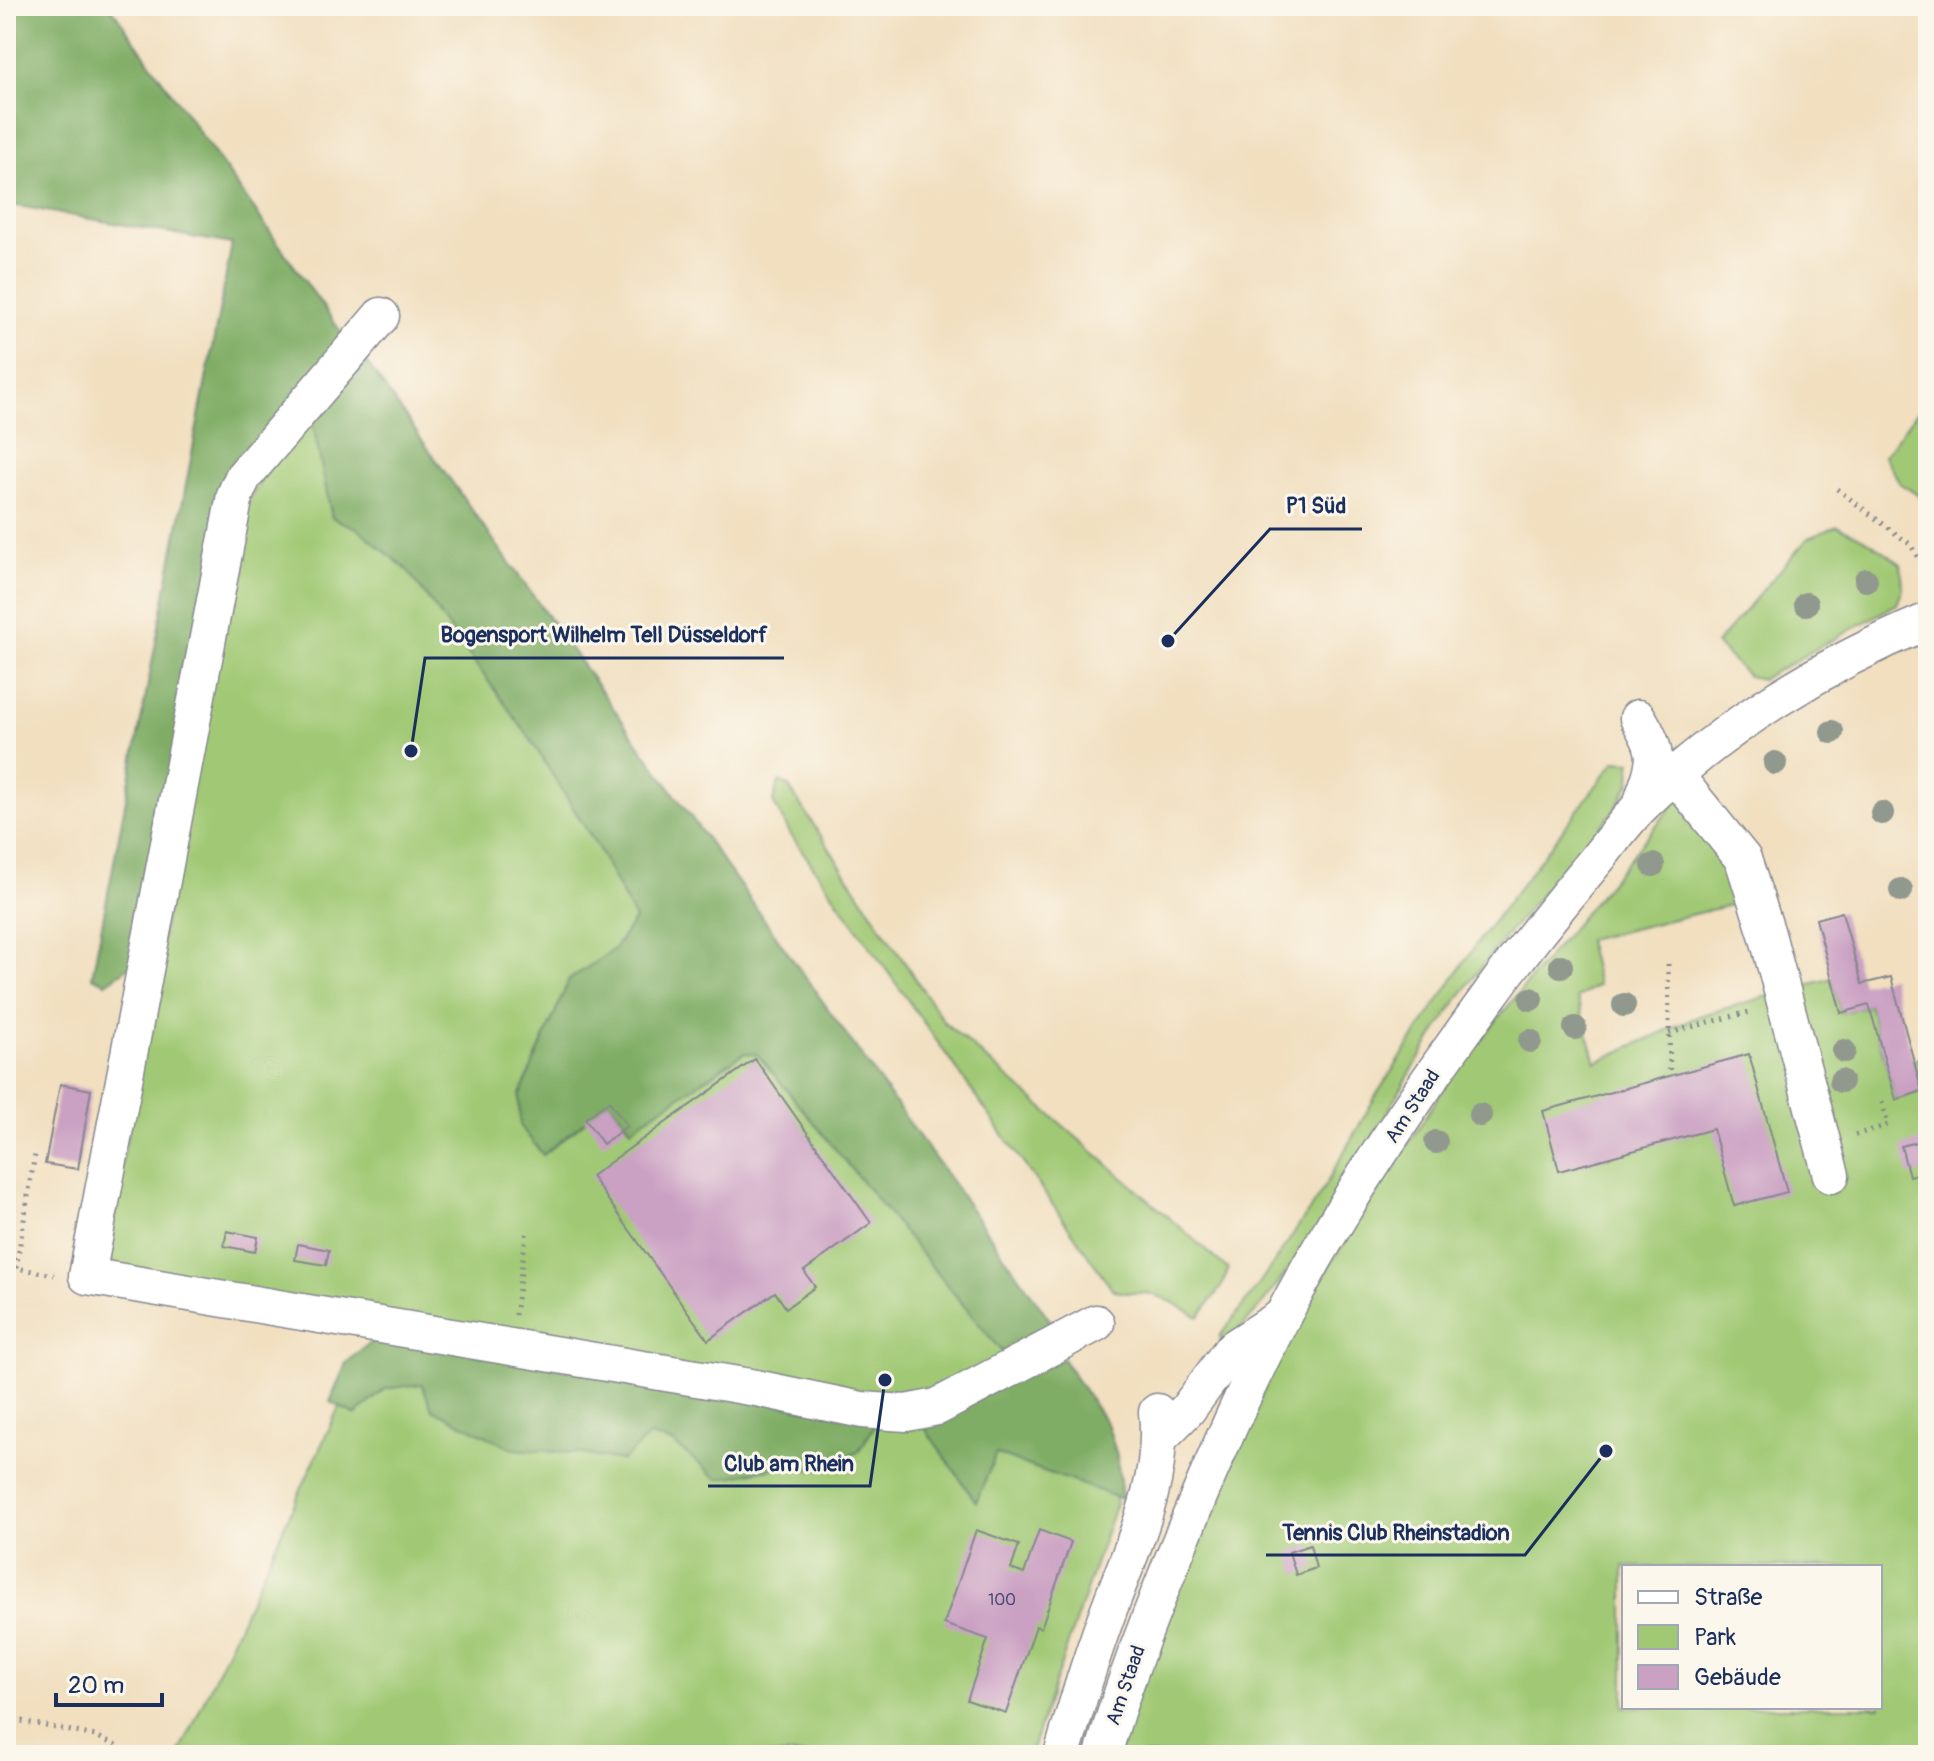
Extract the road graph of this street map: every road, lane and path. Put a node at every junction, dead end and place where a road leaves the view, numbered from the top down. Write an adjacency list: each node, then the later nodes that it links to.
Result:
1 (381, 316): 18 (street)
2 (1837, 489): 3 (path)
3 (1928, 577)
4 (1928, 621): 6 (street, Am Staad)
5 (1638, 718): 7 (street)
6 (1675, 775): 7 (street, Am Staad); 9 (street)
7 (1640, 806): 19 (street, Am Staad)
8 (1668, 964): 10 (path)
9 (1786, 1003): 10 (path); 14 (street)
10 (1669, 1033): 11 (path)
11 (1670, 1076)
12 (1882, 1102): 14 (path)
13 (35, 1154): 17 (path)
14 (1827, 1159)
15 (527, 1229): 21 (path)
16 (6, 1266): 17 (path)
17 (16, 1268): 18 (path)
18 (87, 1276): 21 (street)
19 (1284, 1315): 22 (street, Am Staad); 23 (street, Am Staad)
20 (1096, 1323): 21 (street)
21 (510, 1347)
22 (1152, 1492): 23 (street); 26 (street, Am Staad)
23 (1194, 1506): 27 (street, Am Staad)
24 (6, 1718): 25 (path)
25 (121, 1755)
26 (1062, 1755)
27 (1103, 1755)

